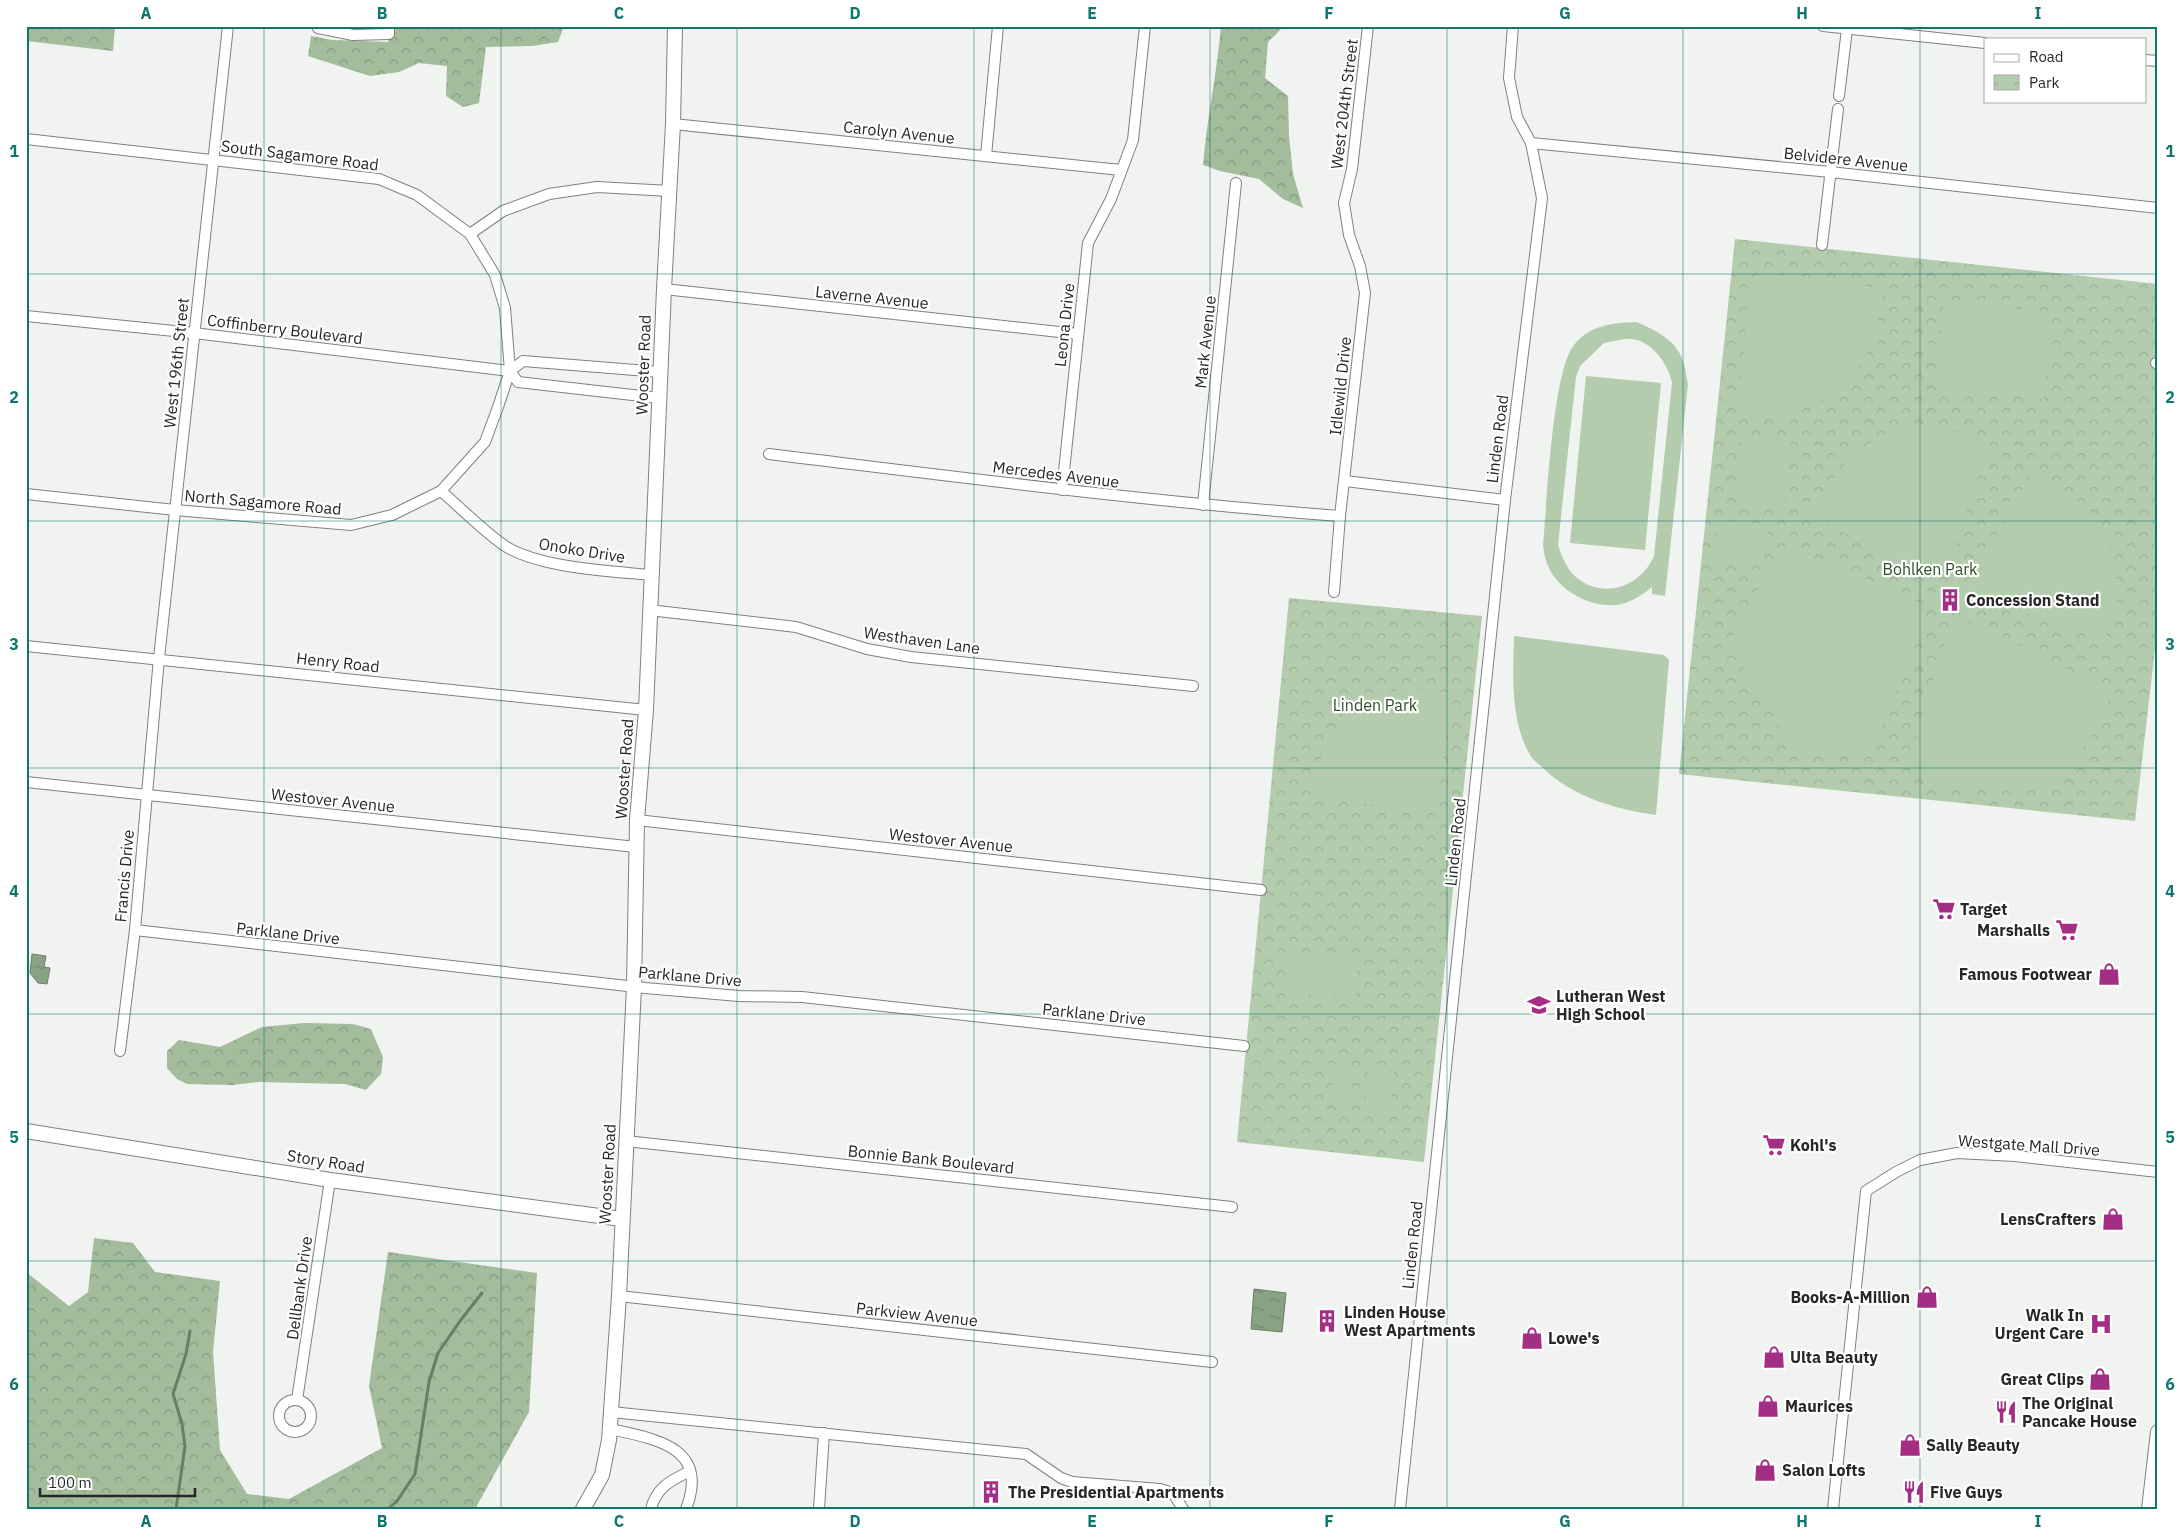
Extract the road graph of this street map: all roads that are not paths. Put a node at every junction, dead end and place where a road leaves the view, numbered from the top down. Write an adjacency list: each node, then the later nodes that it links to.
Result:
1 (228, 26): 18 (street, West 196th Street)
2 (318, 26): 3 (street)
3 (389, 26)
4 (675, 26): 14 (main road, Wooster Road)
5 (998, 26): 17 (street)
6 (1145, 26): 19 (street, Leona Drive)
7 (1368, 26): 22 (street, West 204th Street)
8 (1513, 26): 16 (street, Linden Road)
9 (1823, 26): 10 (street)
10 (1847, 29): 11 (street); 12 (street)
11 (1984, 43)
12 (1839, 96)
13 (1838, 109): 20 (street)
14 (673, 124): 17 (street, Carolyn Avenue); 23 (main road, Wooster Road)
15 (26, 139): 18 (street, South Sagamore Road)
16 (1531, 143): 20 (street, Belvidere Avenue); 39 (street, Linden Road)
17 (986, 156): 19 (street, Carolyn Avenue)
18 (214, 160): 25 (street, South Sagamore Road); 29 (street, West 196th Street)
19 (1121, 170): 30 (street, Leona Drive)
20 (1830, 172): 24 (street, Belvidere Avenue); 26 (street)
21 (1236, 182): 40 (street, Mark Avenue)
22 (1348, 186): 35 (street, Idlewild Drive)
23 (670, 191): 25 (street); 27 (main road, Wooster Road)
24 (2158, 208)
25 (470, 234): 31 (street, South Sagamore Road)
26 (1822, 245)
27 (664, 289): 30 (street, Laverne Avenue); 32 (main road, Wooster Road)
28 (26, 316): 29 (street, Coffinberry Boulevard)
29 (194, 333): 31 (street, Coffinberry Boulevard); 41 (street, West 196th Street)
30 (1078, 334): 36 (street, Leona Drive)
31 (510, 371): 32 (street); 33 (street, Coffinberry Boulevard); 37 (street, North Sagamore Road)
32 (660, 372): 33 (main road, Wooster Road)
33 (660, 398): 43 (main road, Wooster Road)
34 (769, 454): 36 (street, Mercedes Avenue)
35 (1345, 481): 39 (street); 42 (street, Idlewild Drive)
36 (1062, 490): 40 (street, Mercedes Avenue)
37 (441, 491): 41 (street, North Sagamore Road); 43 (street, Onoko Drive)
38 (26, 494): 41 (street, North Sagamore Road)
39 (1505, 500): 79 (street, Linden Road)
40 (1202, 505): 42 (street, Mercedes Avenue)
41 (175, 510): 47 (street, West 196th Street)
42 (1340, 516): 44 (street, Idlewild Drive)
43 (651, 575): 45 (main road, Wooster Road)
44 (1334, 592)
45 (649, 610): 48 (street, Westhaven Lane); 50 (main road, Wooster Road)
46 (26, 646): 47 (street, Henry Road)
47 (159, 658): 49 (street, West 196th Street); 50 (street, Henry Road)
48 (1193, 686)
49 (155, 704): 52 (street, Francis Drive)
50 (646, 710): 53 (main road, Wooster Road)
51 (26, 782): 52 (street, Westover Avenue)
52 (146, 795): 54 (street, Westover Avenue); 56 (street, Francis Drive)
53 (637, 820): 54 (main road, Wooster Road); 55 (street, Westover Avenue)
54 (636, 847): 57 (main road, Wooster Road)
55 (1261, 890)
56 (135, 930): 57 (street, Parklane Drive); 59 (street, Francis Drive)
57 (634, 987): 58 (street, Parklane Drive); 61 (main road, Wooster Road)
58 (1244, 1046)
59 (120, 1051)
60 (26, 1131): 63 (main road, Story Road)
61 (626, 1141): 64 (street, Bonnie Bank Boulevard); 65 (main road, Wooster Road)
62 (2158, 1172): 80 (street, Westgate Mall Drive)
63 (330, 1180): 65 (main road, Story Road); 68 (street, Dellbank Drive)
64 (1232, 1207)
65 (622, 1220): 66 (main road, Wooster Road)
66 (619, 1296): 67 (street, Parkview Avenue); 69 (main road, Wooster Road)
67 (1212, 1362)
68 (297, 1400)
69 (611, 1412): 70 (main road, Wooster Road); 72 (street)
70 (610, 1429): 73 (street); 74 (main road, Wooster Road)
71 (2158, 1432): 81 (main road)
72 (824, 1433): 77 (street); 78 (street)
73 (690, 1471): 75 (street); 76 (street)
74 (583, 1509)
75 (651, 1509)
76 (686, 1509)
77 (819, 1509)
78 (1183, 1509)
79 (1400, 1509)
80 (1833, 1509)
81 (2149, 1509)

